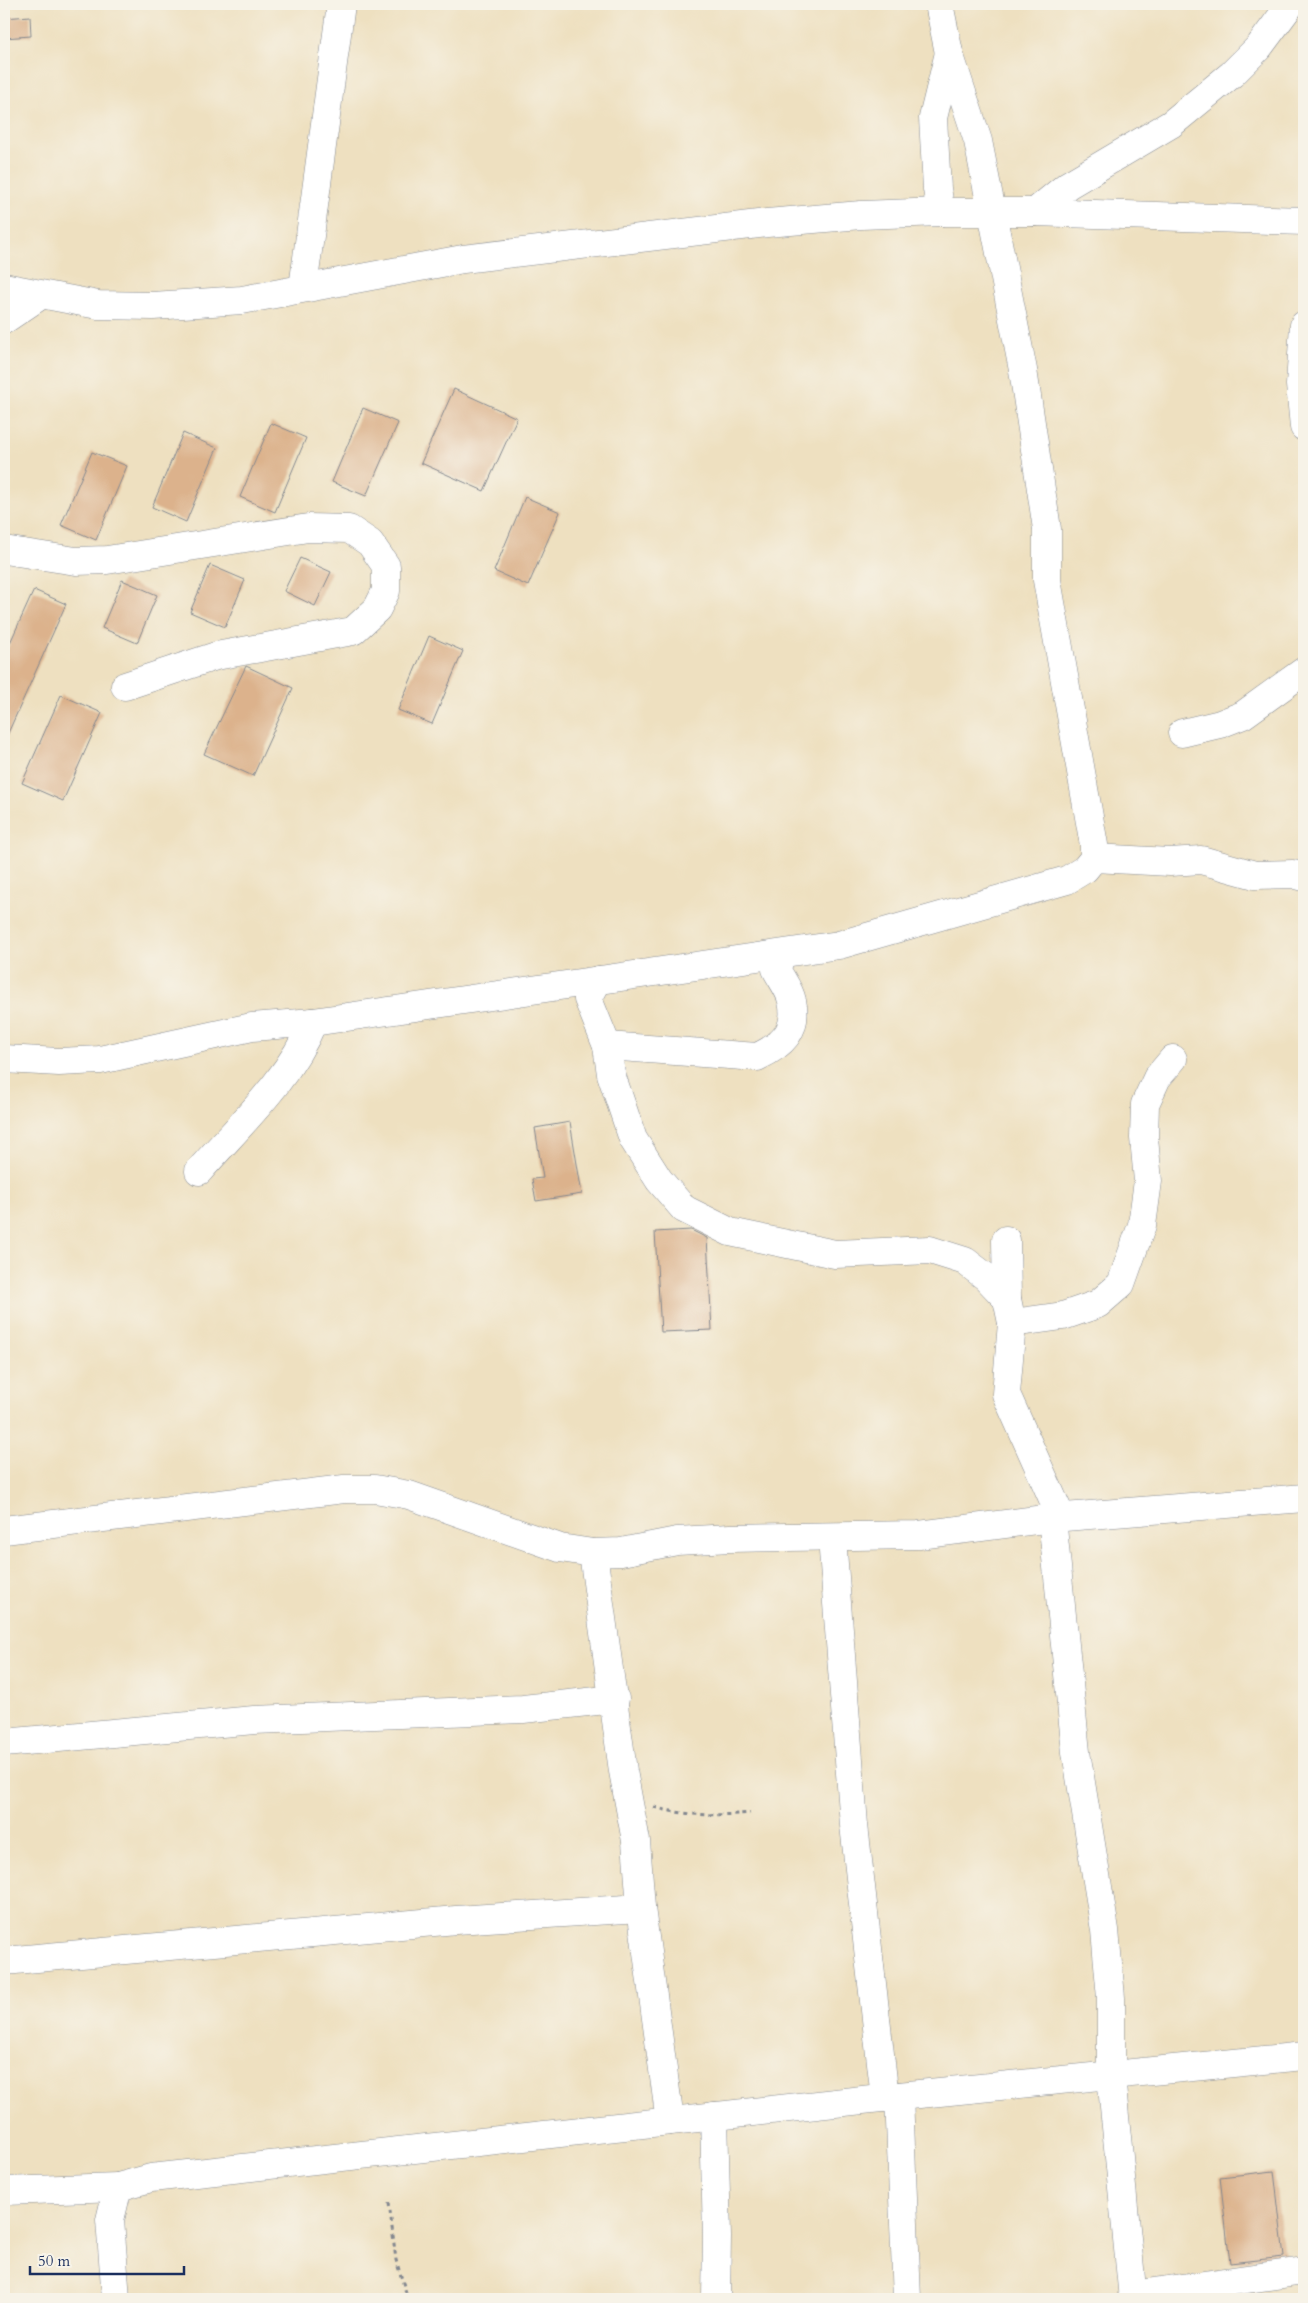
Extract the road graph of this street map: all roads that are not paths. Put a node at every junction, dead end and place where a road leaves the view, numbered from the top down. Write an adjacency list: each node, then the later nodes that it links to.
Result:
1 (341, 4): 10 (street)
2 (939, 4): 4 (street)
3 (1291, 4): 6 (street)
4 (949, 53): 5 (street); 7 (street)
5 (941, 212): 7 (street); 10 (street)
6 (1035, 212): 7 (street); 8 (street)
7 (993, 213): 19 (street)
8 (1298, 225)
9 (4, 287): 11 (street)
10 (303, 288): 11 (street)
11 (41, 295): 12 (street)
12 (4, 320)
13 (1304, 325): 14 (street)
14 (1304, 427)
15 (4, 550): 17 (street)
16 (1304, 671): 18 (street)
17 (125, 686)
18 (1182, 733)
19 (1094, 858): 20 (street); 21 (street)
20 (1304, 877)
21 (782, 955): 22 (street); 24 (street)
22 (598, 980): 23 (street); 24 (street)
23 (313, 1022): 25 (street); 27 (street)
24 (607, 1046): 29 (street)
25 (4, 1059)
26 (1173, 1059): 29 (street)
27 (199, 1171)
28 (1006, 1240): 29 (street)
29 (1010, 1311): 31 (street)
30 (1304, 1498): 31 (street)
31 (1057, 1518): 33 (street); 40 (street)
32 (4, 1530): 34 (street)
33 (832, 1538): 34 (street); 41 (street)
34 (593, 1553): 35 (street)
35 (615, 1699): 36 (street); 37 (street)
36 (4, 1743)
37 (641, 1908): 38 (street); 43 (street)
38 (4, 1961)
39 (1304, 2056): 40 (street)
40 (1111, 2076): 41 (street); 47 (street)
41 (892, 2097): 42 (street); 50 (street)
42 (714, 2116): 43 (street); 49 (street)
43 (670, 2121): 44 (street)
44 (118, 2188): 45 (street); 48 (street)
45 (4, 2191)
46 (1304, 2271): 47 (street)
47 (1133, 2297)
48 (116, 2299)
49 (716, 2299)
50 (907, 2299)

